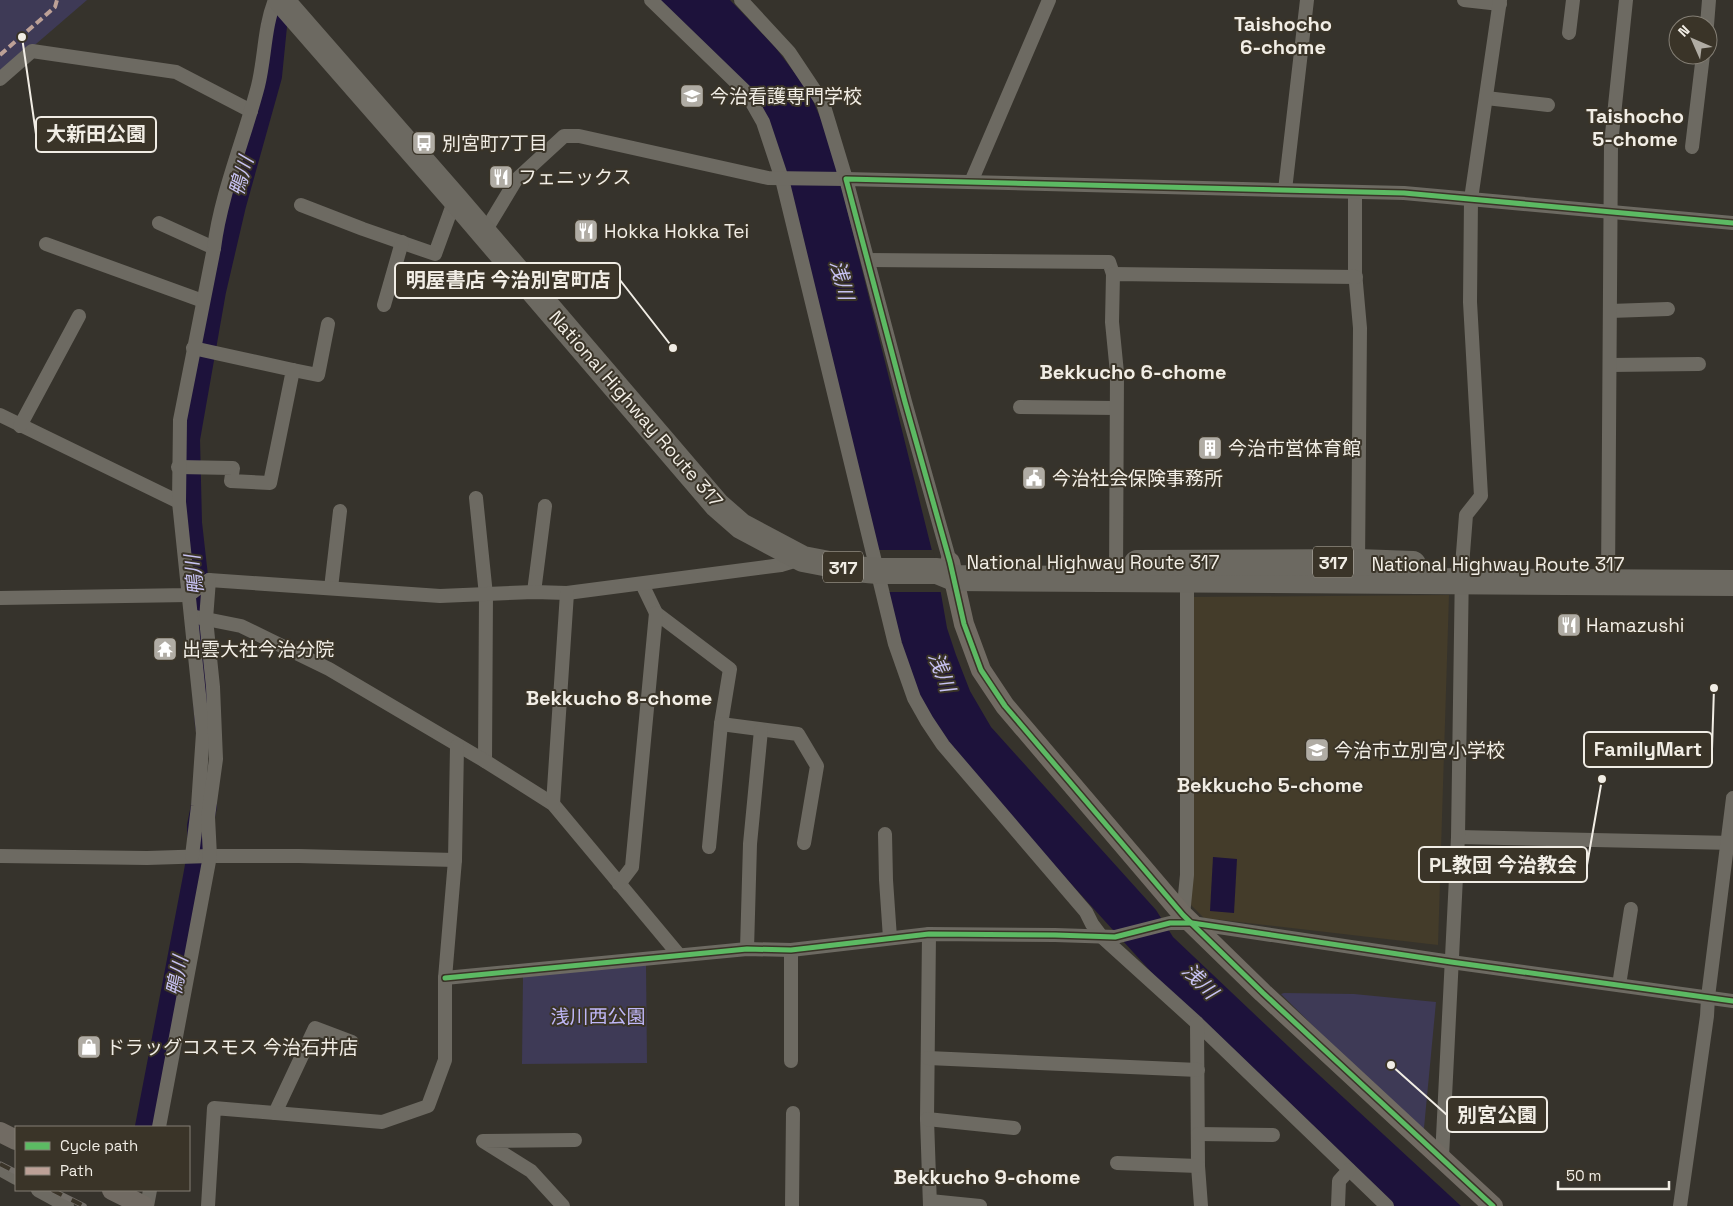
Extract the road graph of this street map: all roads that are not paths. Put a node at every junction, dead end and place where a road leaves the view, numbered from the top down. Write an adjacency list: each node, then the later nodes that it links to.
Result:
1 (275, 0): 18 (street)
2 (281, 0): 25 (highway, National Highway Route 317 / 317)
3 (651, 0): 20 (street)
4 (741, 0): 21 (street)
5 (1049, 0): 22 (street)
6 (1307, 0): 23 (street)
7 (1464, 0): 11 (street)
8 (1573, 0): 13 (street)
9 (1626, 0): 28 (street)
10 (1710, 0): 12 (street)
11 (1500, 2): 16 (street)
12 (1708, 15)
13 (1568, 34)
14 (1702, 65): 19 (street)
15 (0, 80): 18 (street)
16 (1486, 98): 17 (street); 26 (street)
17 (1548, 105)
18 (251, 111): 34 (street)
19 (1692, 147)
20 (785, 179): 21 (street); 31 (street); 59 (street)
21 (842, 179): 22 (street); 35 (street)
22 (971, 182): 23 (street)
23 (1285, 190): 24 (street)
24 (1355, 192): 26 (street); 37 (street)
25 (455, 199): 31 (highway, National Highway Route 317 / 317); 32 (street)
26 (1471, 199): 28 (street); 64 (street)
27 (301, 205): 32 (street)
28 (1611, 213): 30 (street); 41 (street)
29 (159, 223): 34 (street)
30 (1733, 223)
31 (484, 233): 57 (highway, National Highway Route 317 / 317)
32 (402, 242): 39 (street)
33 (46, 244): 38 (street)
34 (214, 248): 38 (street)
35 (868, 260): 36 (street); 60 (street)
36 (1113, 274): 37 (street); 49 (street)
37 (1356, 276): 63 (street)
38 (203, 301): 44 (street)
39 (384, 304)
40 (1668, 309): 41 (street)
41 (1610, 311): 46 (street)
42 (79, 316): 51 (street)
43 (328, 324): 47 (street)
44 (193, 348): 47 (street); 52 (street)
45 (1700, 364): 46 (street)
46 (1610, 365): 65 (street)
47 (293, 370): 52 (street)
48 (1020, 407): 49 (street)
49 (1116, 408): 62 (street)
50 (0, 415): 51 (street)
51 (20, 426): 54 (street)
52 (178, 467): 54 (street)
53 (476, 498): 73 (street)
54 (179, 502): 72 (street)
55 (544, 506): 70 (street)
56 (340, 511): 69 (street)
57 (803, 559): 59 (highway, National Highway Route 317 / 317); 68 (street)
58 (1733, 564): 65 (highway, National Highway Route 317 / 317)
59 (881, 571): 60 (highway, National Highway Route 317 / 317); 97 (street)
60 (947, 571): 62 (highway, National Highway Route 317 / 317); 95 (street)
61 (1187, 571): 62 (highway, National Highway Route 317 / 317); 63 (highway, National Highway Route 317 / 317); 95 (street)
62 (1116, 572)
63 (1357, 572): 64 (highway, National Highway Route 317 / 317)
64 (1462, 573): 65 (highway, National Highway Route 317 / 317); 85 (street)
65 (1608, 573): 67 (highway, National Highway Route 317 / 317)
66 (209, 580): 69 (street); 72 (street); 77 (street)
67 (1733, 583)
68 (642, 584): 71 (street); 75 (street)
69 (331, 588): 73 (street)
70 (534, 592): 71 (street); 73 (street)
71 (567, 593): 83 (street)
72 (189, 595): 74 (street); 76 (street)
73 (486, 595): 81 (street)
74 (0, 598)
75 (656, 613): 78 (street); 93 (street)
76 (191, 616): 77 (street); 90 (street)
77 (206, 619): 80 (street); 91 (street)
78 (721, 724): 79 (street); 88 (street)
79 (761, 730): 86 (street); 99 (street)
80 (457, 746): 81 (street); 92 (street)
81 (485, 761): 83 (street)
82 (1733, 798): 87 (street)
83 (553, 804): 93 (street)
84 (885, 834): 98 (street)
85 (1458, 837): 87 (street); 102 (street)
86 (804, 843)
87 (1730, 843): 105 (street)
88 (709, 847)
89 (0, 856): 90 (street)
90 (192, 856): 91 (street)
91 (210, 856): 92 (street); 115 (street)
92 (455, 860): 103 (street)
93 (619, 884): 101 (street)
94 (1631, 909): 104 (street)
95 (1182, 921): 97 (street); 102 (street); 122 (street)
96 (929, 934): 97 (street); 98 (street); 109 (street)
97 (1108, 936): 107 (street)
98 (890, 938): 100 (street)
99 (747, 949): 100 (street); 101 (street)
100 (791, 950): 110 (street)
101 (679, 955): 103 (street)
102 (1451, 962): 104 (street); 122 (street)
103 (445, 978): 112 (street)
104 (1619, 985): 105 (street)
105 (1708, 997): 106 (street); 142 (street)
106 (1733, 1001)
107 (1197, 1023): 111 (street); 126 (street)
108 (352, 1042): 112 (street)
109 (928, 1058): 111 (street); 114 (street)
110 (791, 1060)
111 (1198, 1070): 118 (street)
112 (275, 1113): 134 (street)
113 (794, 1113): 136 (street)
114 (927, 1119): 116 (street); 131 (street)
115 (159, 1126)
116 (1014, 1128)
117 (0, 1132): 120 (street)
118 (1198, 1134): 119 (street); 124 (street)
119 (1273, 1136)
120 (15, 1140)
121 (575, 1140): 135 (street)
122 (1442, 1157): 141 (street)
123 (1117, 1162): 124 (street)
124 (1198, 1166): 138 (street)
125 (0, 1169): 127 (street)
126 (1349, 1170): 139 (street); 140 (street)
127 (15, 1177)
128 (40, 1191): 132 (street)
129 (114, 1191): 133 (street)
130 (150, 1191): 133 (street)
131 (930, 1204): 137 (street)
132 (67, 1206)
133 (146, 1206)
134 (208, 1206)
135 (563, 1206)
136 (792, 1206)
137 (980, 1206)
138 (1201, 1206)
139 (1338, 1206)
140 (1387, 1206)
141 (1493, 1206)
142 (1680, 1206)

